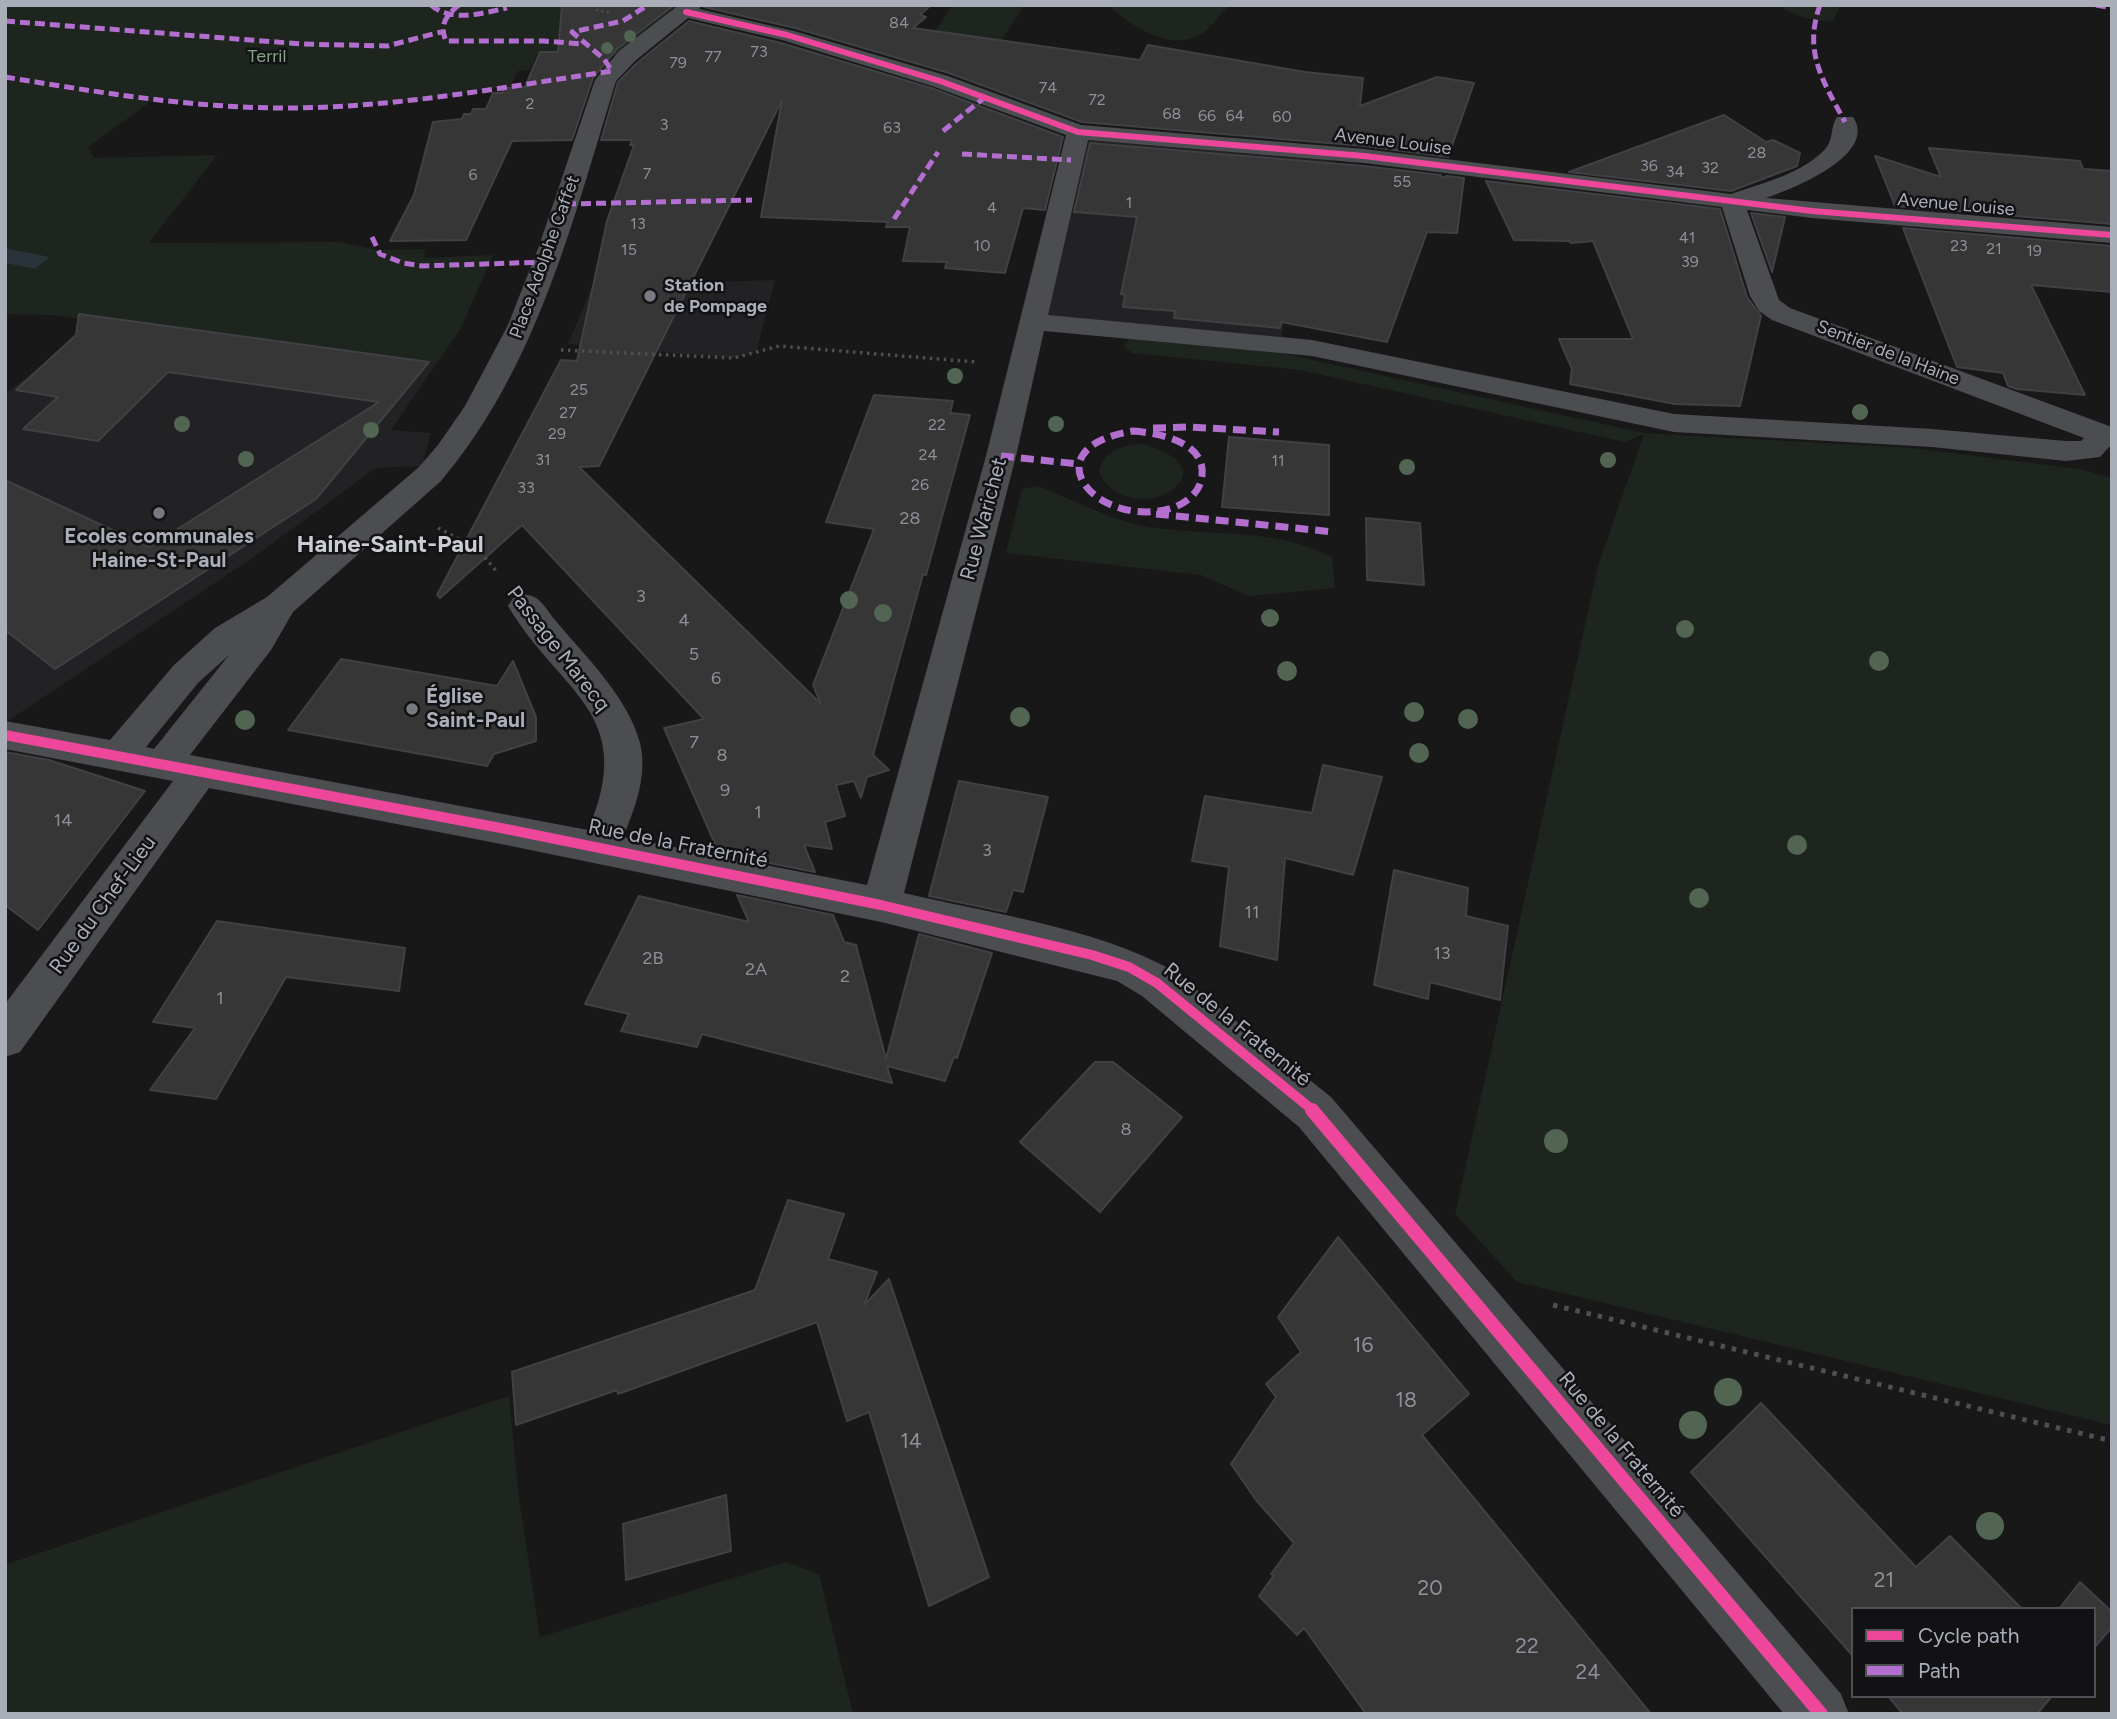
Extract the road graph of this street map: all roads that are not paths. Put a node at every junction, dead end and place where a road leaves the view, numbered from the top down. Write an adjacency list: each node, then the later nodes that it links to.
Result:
1 (689, 9): 3 (street, Avenue Louise); 8 (street, Place Adolphe Caffet)
2 (1846, 122): 4 (street)
3 (1078, 131): 4 (street, Avenue Louise); 6 (street, Rue Warichet)
4 (1732, 201): 5 (street, Avenue Louise); 7 (street, Sentier de la Haine)
5 (2112, 235)
6 (1031, 322): 7 (street); 14 (street, Rue Warichet)
7 (2107, 436)
8 (279, 604): 11 (street, Place Adolphe Caffet); 12 (street, Rue du Chef-Lieu)
9 (525, 606): 13 (street, Passage Marecq)
10 (5, 735): 11 (street, Rue de la Fraternité)
11 (118, 756): 12 (street, Rue de la Fraternité)
12 (182, 768): 13 (street, Rue de la Fraternité); 15 (street, Rue du Chef-Lieu)
13 (599, 848): 14 (street, Rue de la Fraternité)
14 (881, 905): 16 (street, Rue de la Fraternité)
15 (5, 1038)
16 (1821, 1714)

